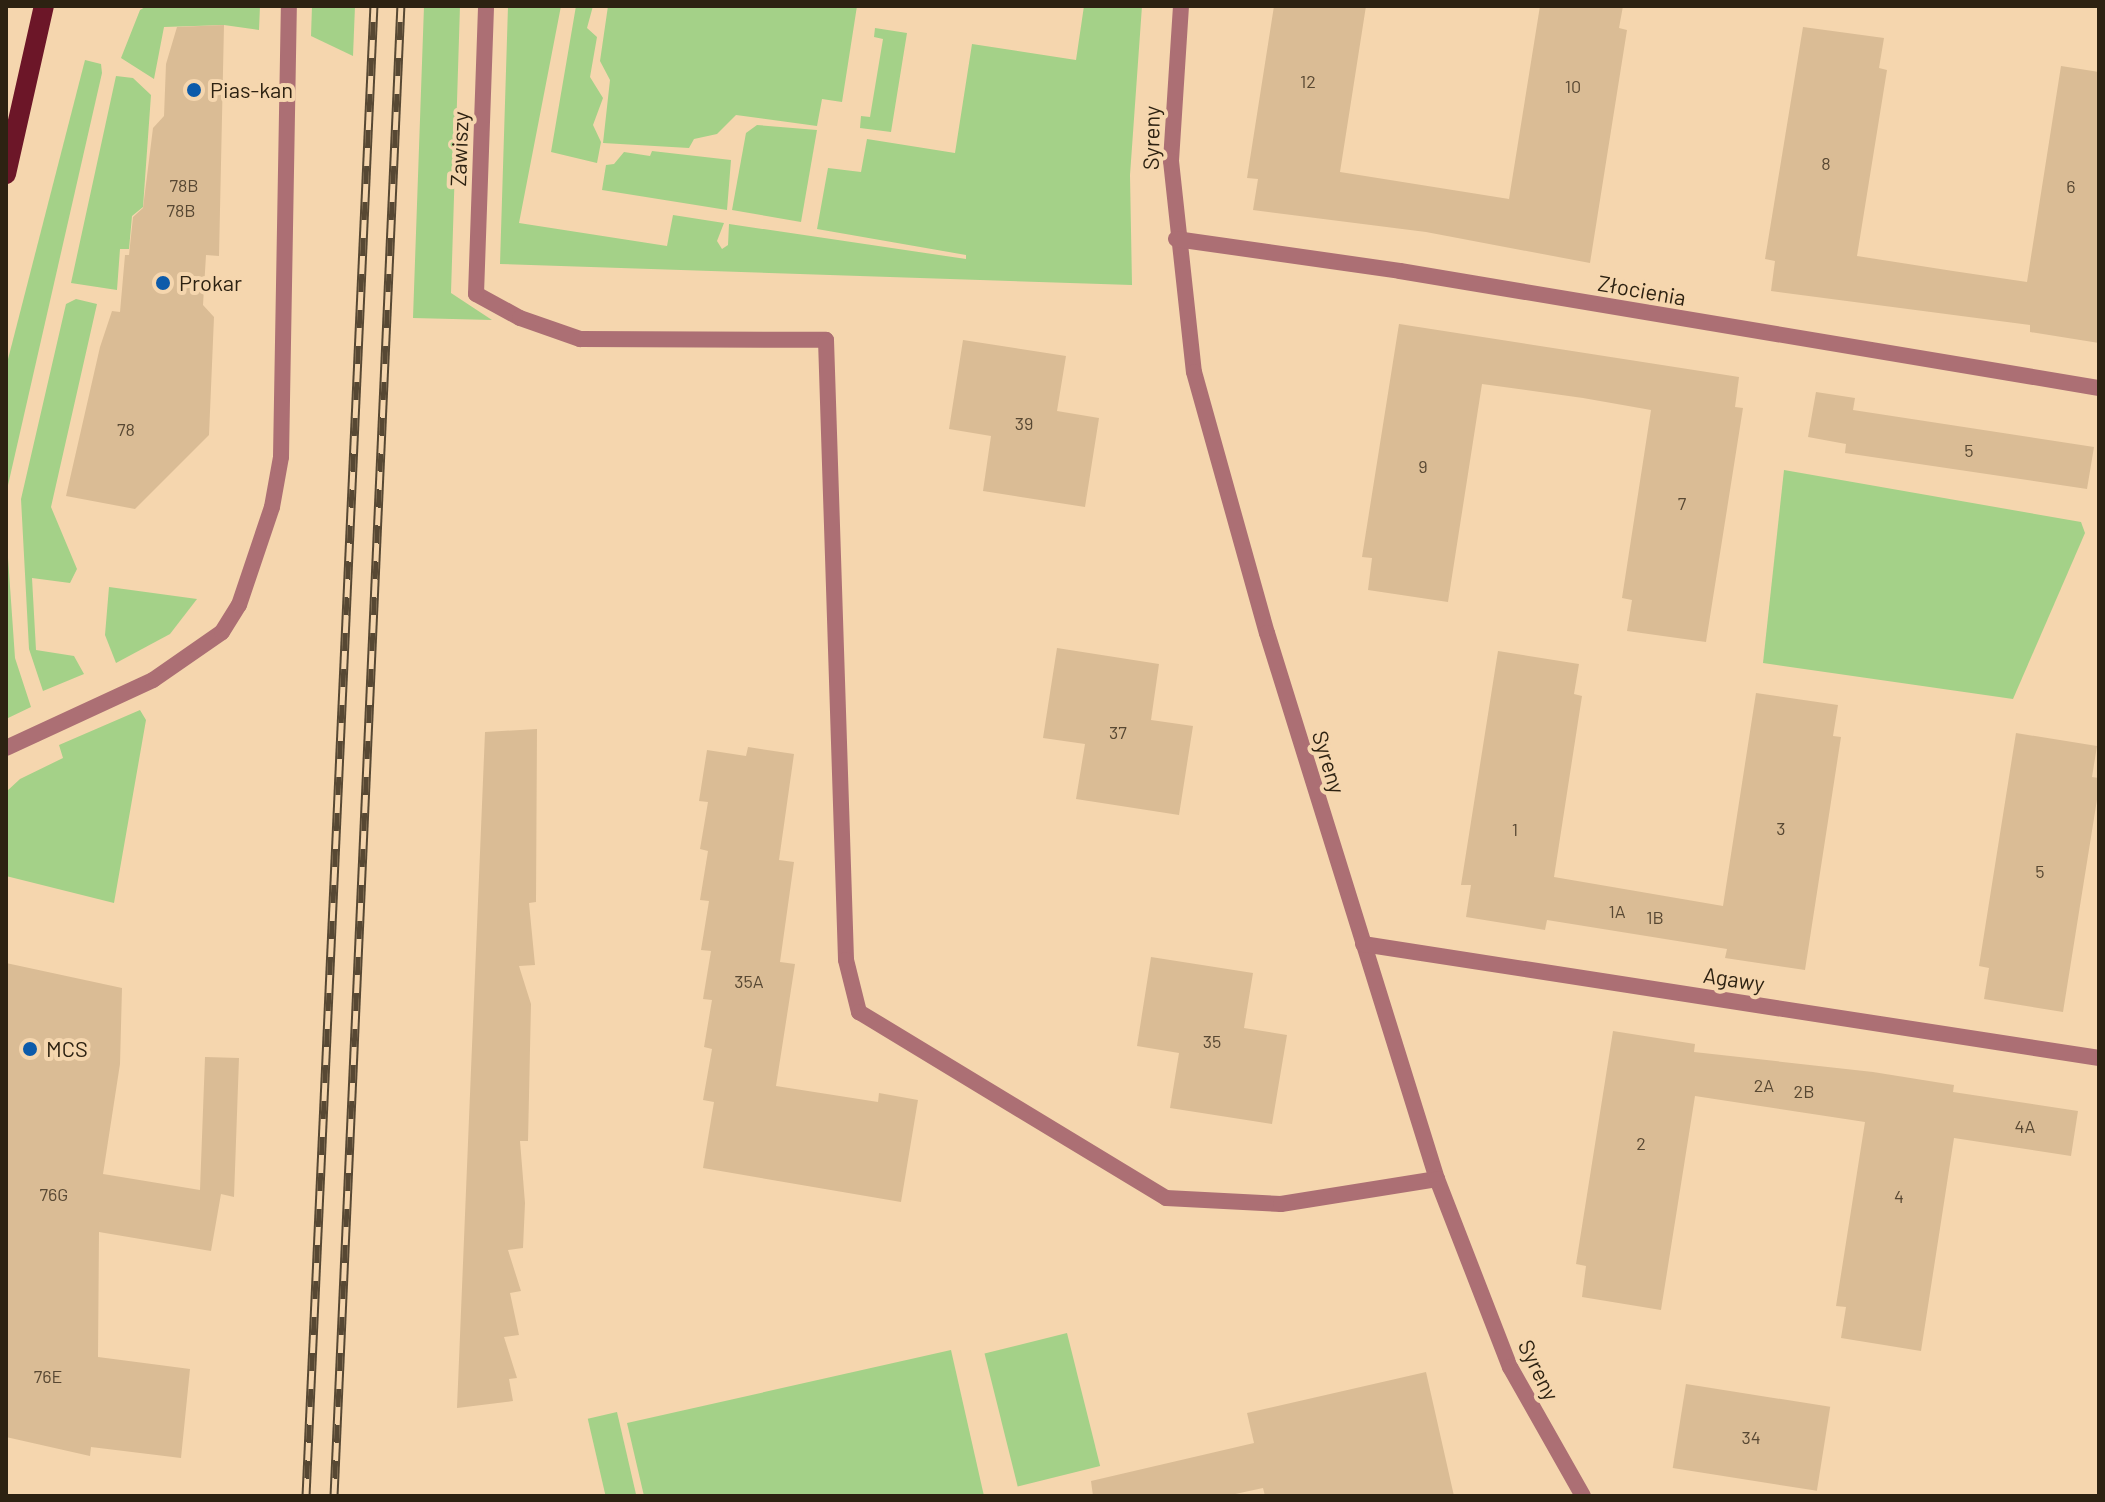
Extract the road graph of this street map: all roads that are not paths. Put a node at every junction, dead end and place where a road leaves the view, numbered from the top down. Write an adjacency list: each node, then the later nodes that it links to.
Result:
1 (44, 6): 5 (main road)
2 (289, 6): 8 (street)
3 (486, 6): 11 (street, Zawiszy)
4 (1181, 6): 6 (street, Syreny)
5 (6, 174)
6 (1176, 239): 7 (street, Złocienia); 9 (street, Syreny)
7 (2099, 388)
8 (6, 748)
9 (1363, 944): 10 (street, Agawy); 11 (street, Syreny)
10 (2099, 1058)
11 (1437, 1179): 12 (street, Syreny)
12 (1583, 1496)

